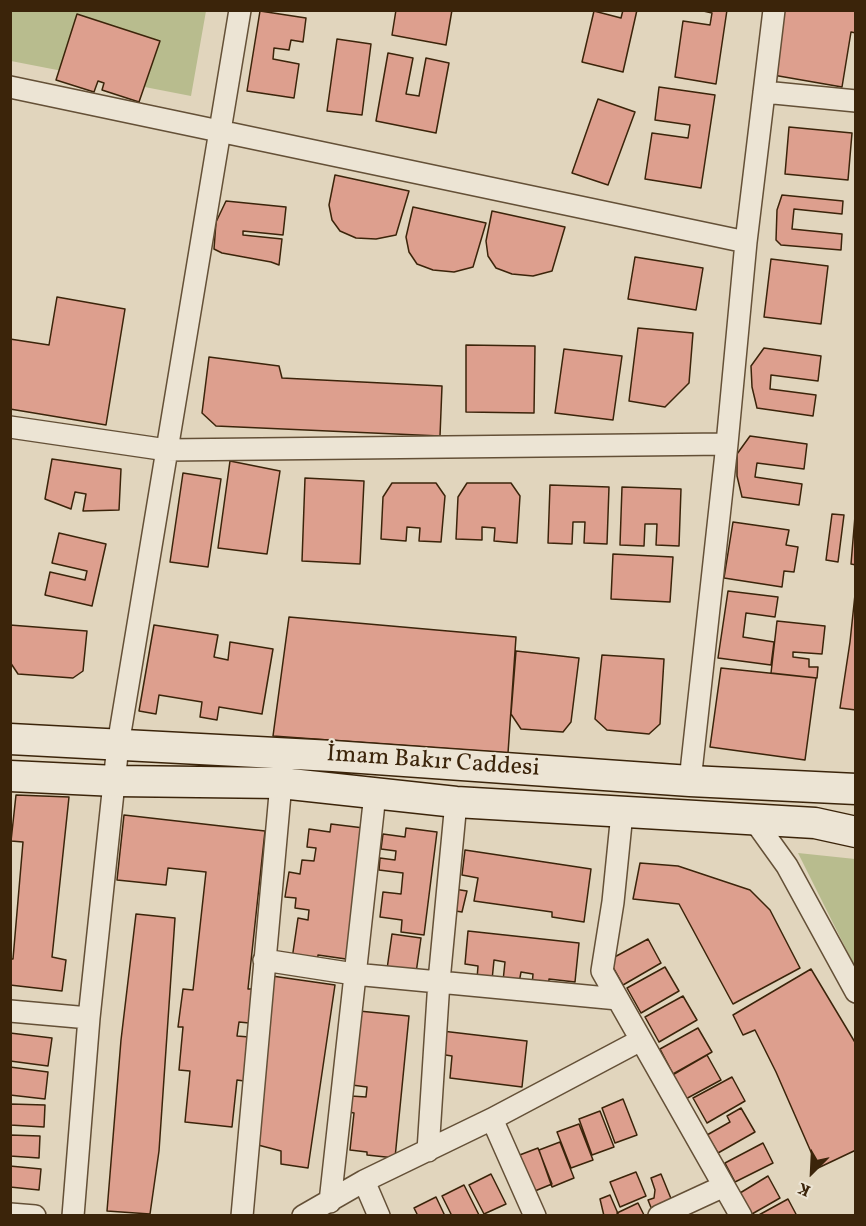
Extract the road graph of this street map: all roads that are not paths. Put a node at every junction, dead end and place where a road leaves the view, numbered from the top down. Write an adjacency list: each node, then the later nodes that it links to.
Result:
1 (240, 10): 6 (street)
2 (774, 10): 4 (street)
3 (10, 87): 6 (street)
4 (764, 92): 5 (street); 7 (street)
5 (855, 102)
6 (221, 132): 7 (street); 10 (street)
7 (746, 242): 9 (street)
8 (10, 427): 10 (street)
9 (727, 444): 10 (street); 15 (street)
10 (167, 450): 12 (street)
11 (10, 739): 12 (main road, İmam Bakır Caddesi)
12 (118, 745): 14 (street); 15 (main road, İmam Bakır Caddesi)
13 (10, 776): 14 (main road)
14 (116, 781): 16 (main road); 29 (street)
15 (690, 781): 17 (main road, İmam Bakır Caddesi)
16 (281, 783): 18 (main road); 23 (street)
17 (855, 789)
18 (375, 794): 19 (main road); 24 (street)
19 (456, 802): 20 (main road); 25 (street)
20 (622, 813): 21 (main road); 27 (street)
21 (754, 820): 22 (main road); 26 (street)
22 (855, 832)
23 (264, 960): 24 (street); 39 (street)
24 (354, 974): 25 (street); 35 (street)
25 (438, 981): 27 (street); 32 (street)
26 (855, 992)
27 (618, 999): 30 (street)
28 (10, 1011): 29 (street)
29 (89, 1017): 38 (street)
30 (641, 1040): 31 (street); 34 (street)
31 (492, 1119): 32 (street); 42 (street)
32 (428, 1151): 33 (street)
33 (364, 1181): 35 (street); 41 (street)
34 (724, 1186): 43 (street); 44 (street)
35 (330, 1202): 40 (street)
36 (10, 1214): 37 (street)
37 (35, 1215)
38 (73, 1215)
39 (243, 1215)
40 (303, 1215)
41 (379, 1215)
42 (536, 1215)
43 (659, 1215)
44 (741, 1215)

